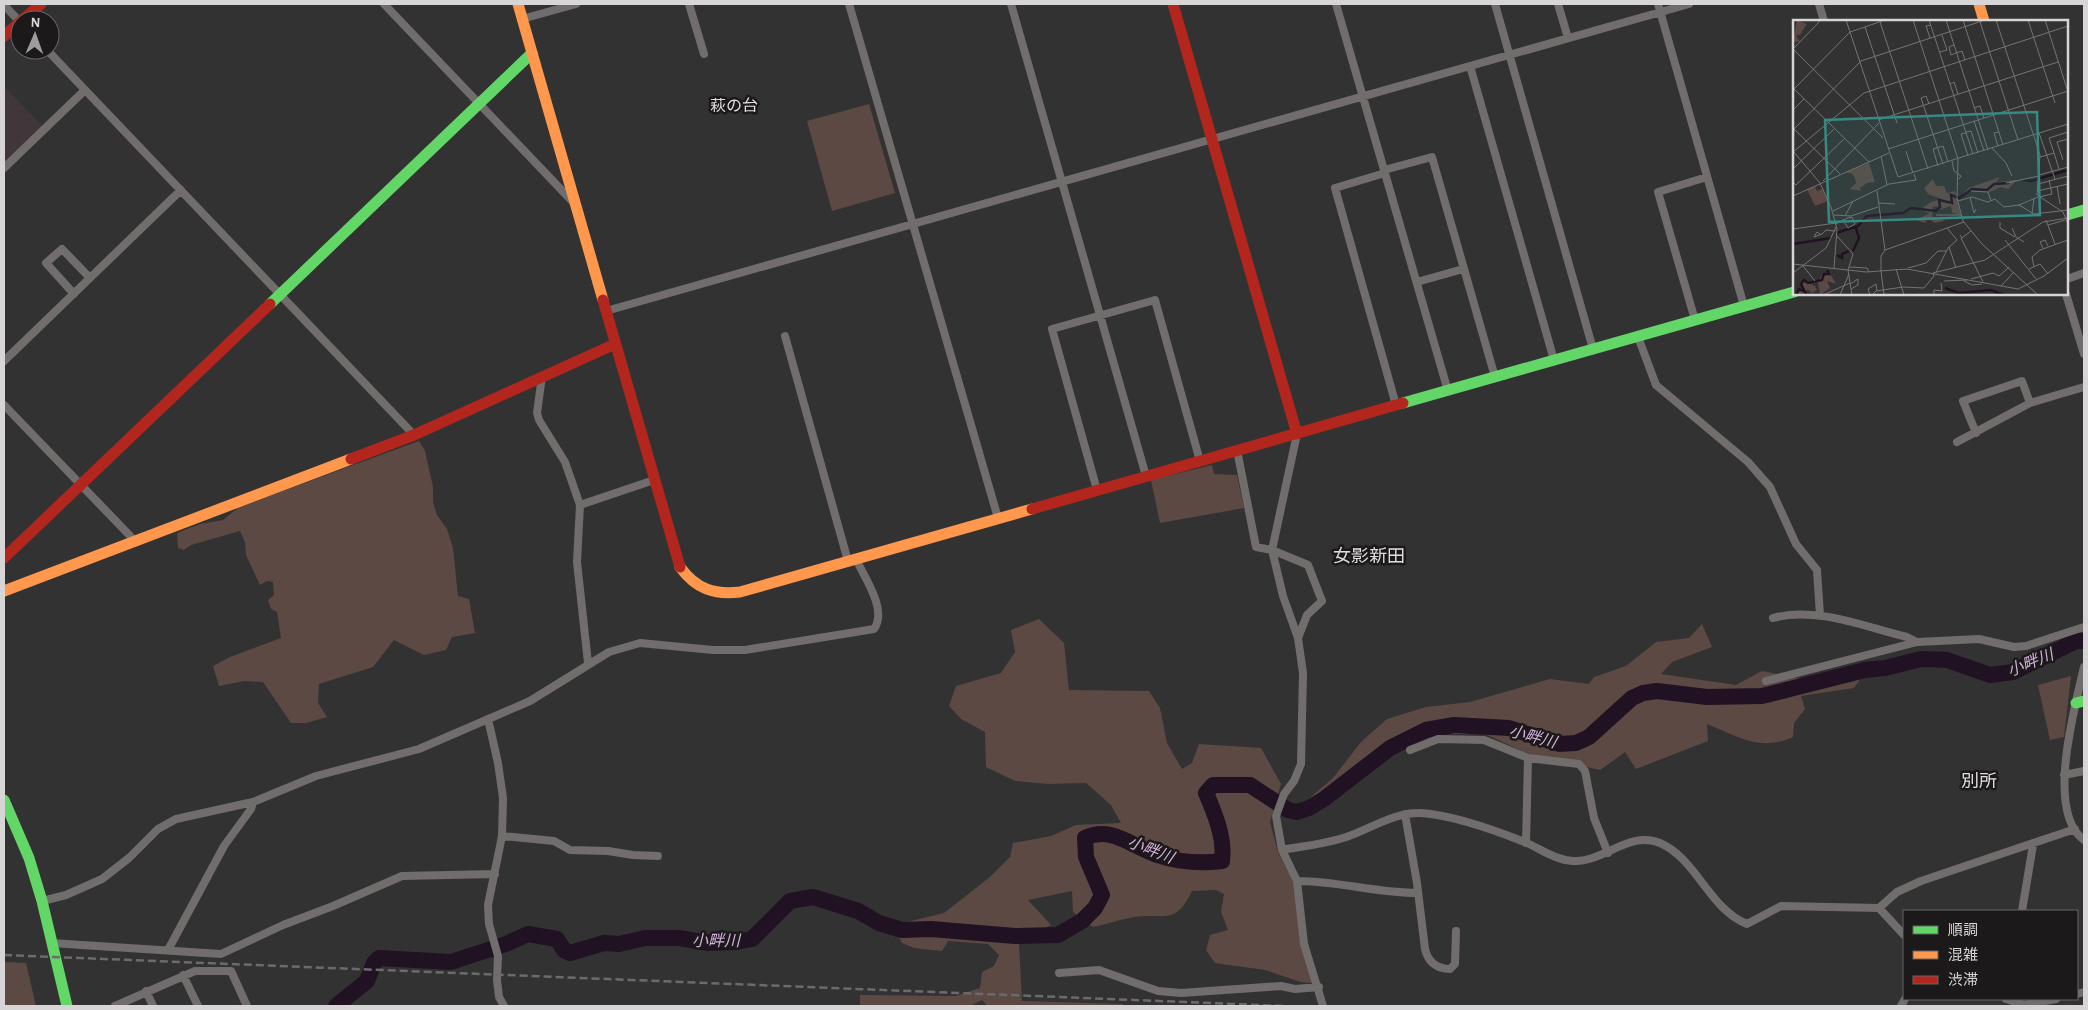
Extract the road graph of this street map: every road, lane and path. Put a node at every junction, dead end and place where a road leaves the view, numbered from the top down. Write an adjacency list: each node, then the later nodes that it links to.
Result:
1 (384, 4): 26 (street)
2 (518, 4): 15 (street)
3 (576, 4): 15 (street)
4 (688, 4): 20 (street)
5 (849, 4): 36 (street)
6 (1011, 4): 31 (street)
7 (1173, 4): 27 (street)
8 (1336, 4): 25 (street)
9 (1495, 4): 21 (street)
10 (1558, 4): 18 (street)
11 (1689, 4): 14 (street)
12 (1819, 4): 16 (street)
13 (1980, 4): 17 (street)
14 (1660, 8): 18 (street); 30 (street)
15 (522, 19): 19 (street)
16 (1824, 20)
17 (1984, 20)
18 (1568, 38): 21 (street)
19 (532, 53): 26 (street); 33 (street)
20 (704, 54)
21 (1510, 55): 23 (street); 54 (street)
22 (56, 60): 24 (street)
23 (1470, 66): 25 (street); 56 (street)
24 (85, 90): 28 (street); 32 (street)
25 (1363, 96): 27 (street); 29 (street)
26 (480, 102): 33 (street); 43 (street)
27 (1212, 139): 31 (street); 66 (street)
28 (4, 168)
29 (1385, 172): 37 (street); 41 (street); 64 (street)
30 (1708, 176): 46 (street); 49 (street)
31 (1062, 182): 36 (street); 48 (street)
32 (180, 190): 39 (street); 43 (street)
33 (578, 207): 47 (street)
34 (2084, 210): 35 (street)
35 (2068, 215)
36 (912, 224): 47 (street); 76 (street)
37 (1463, 269): 41 (street); 59 (street)
38 (2084, 273): 40 (street)
39 (90, 278): 44 (street); 44 (street)
40 (2068, 279)
41 (1417, 282): 61 (street)
42 (1793, 292): 46 (street)
43 (280, 293): 67 (street); 73 (street)
44 (74, 294): 57 (street)
45 (2066, 295): 50 (street)
46 (1744, 306): 49 (street)
47 (606, 311): 53 (street)
48 (1100, 316): 70 (street); 71 (street); 74 (street)
49 (1695, 320): 52 (street)
50 (2080, 325): 55 (street)
51 (785, 336): 80 (street)
52 (1638, 336): 54 (street); 82 (street)
53 (615, 344): 58 (street); 72 (street)
54 (1593, 349): 56 (street)
55 (2084, 354)
56 (1554, 360): 59 (street)
57 (4, 361)
58 (542, 376): 67 (street); 75 (street)
59 (1495, 377): 61 (street)
60 (2084, 387): 62 (street)
61 (1448, 391): 64 (street)
62 (2030, 403): 65 (street); 65 (street)
63 (4, 405): 73 (street)
64 (1396, 405): 66 (street)
65 (1976, 433): 68 (street)
66 (1297, 434): 69 (street); 78 (street)
67 (414, 435): 77 (street)
68 (1957, 442)
69 (1237, 450): 70 (street); 78 (street)
70 (1200, 461): 71 (street)
71 (1146, 476): 74 (street)
72 (654, 480): 75 (street); 80 (street)
73 (81, 486): 77 (street); 79 (street)
74 (1097, 490): 76 (street)
75 (580, 505): 87 (street)
76 (998, 518): 80 (street)
77 (136, 542): 81 (street)
78 (1272, 550): 85 (street); 85 (street)
79 (4, 558)
80 (852, 560): 87 (street)
81 (4, 591)
82 (1820, 615): 83 (street); 86 (street)
83 (1773, 618)
84 (2084, 627): 86 (street)
85 (1298, 638): 104 (street)
86 (1917, 642): 89 (street)
87 (588, 663): 91 (street)
88 (2084, 667): 90 (street)
89 (1766, 681)
90 (2080, 702): 95 (street)
91 (488, 719): 97 (street); 100 (street)
92 (1410, 750): 93 (street)
93 (1528, 758): 102 (street); 105 (street)
94 (2084, 771): 95 (street)
95 (2064, 775): 99 (street)
96 (4, 800): 110 (street)
97 (253, 802): 110 (street); 116 (street)
98 (1405, 814): 102 (street); 104 (street); 109 (street)
99 (2075, 829): 101 (street); 103 (street)
100 (502, 836): 106 (street); 107 (street)
101 (2083, 837)
102 (1526, 843): 105 (street)
103 (2034, 845): 111 (street); 112 (street)
104 (1282, 850): 108 (street)
105 (1608, 853): 111 (street)
106 (658, 856)
107 (495, 874): 116 (street); 128 (street)
108 (1297, 881): 109 (street); 119 (street)
109 (1418, 893): 113 (street)
110 (42, 901): 115 (street)
111 (1878, 908): 114 (street)
112 (2022, 910)
113 (1456, 931)
114 (1903, 933)
115 (51, 943): 116 (street); 123 (street)
116 (168, 950)
117 (1059, 973): 119 (street)
118 (183, 975): 120 (street); 126 (street); 127 (street)
119 (1319, 987): 129 (street)
120 (146, 991): 124 (street); 125 (street)
121 (2009, 1000): 122 (street)
122 (2051, 1000)
123 (67, 1006)
124 (115, 1006)
125 (153, 1006)
126 (198, 1006)
127 (247, 1006)
128 (504, 1006)
129 (1323, 1006)

